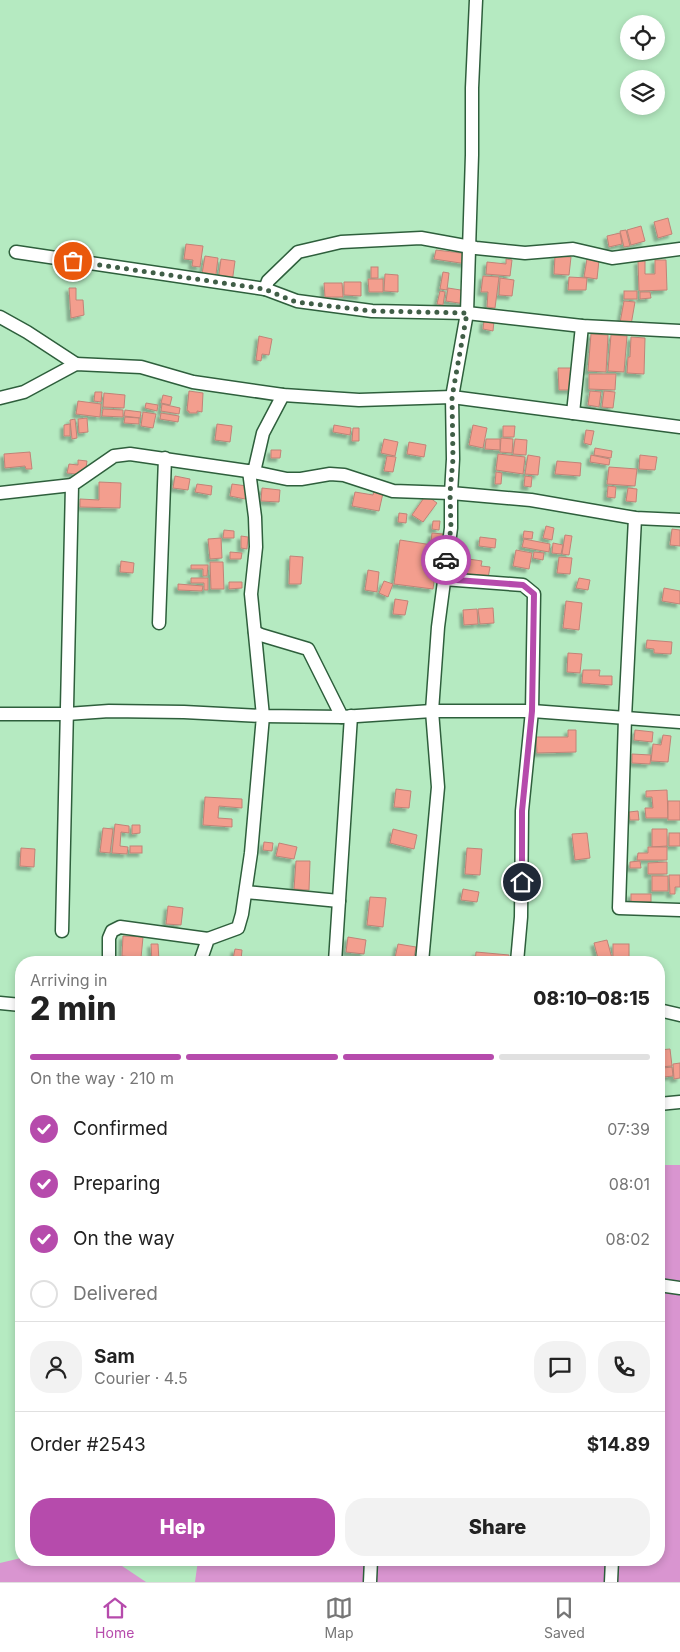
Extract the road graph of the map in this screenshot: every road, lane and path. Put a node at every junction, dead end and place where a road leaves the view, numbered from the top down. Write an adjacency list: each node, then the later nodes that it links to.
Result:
1 (476, 0): 2 (street)
2 (469, 245): 3 (street); 5 (street); 6 (street)
3 (680, 249)
4 (16, 252): 5 (street)
5 (264, 289): 6 (street)
6 (467, 313): 8 (street); 12 (street)
7 (0, 317): 10 (street)
8 (582, 326): 9 (street); 14 (street)
9 (680, 332)
10 (76, 364): 11 (street); 13 (street)
11 (283, 395): 12 (street); 17 (street)
12 (452, 397): 14 (street); 20 (street)
13 (0, 398)
14 (573, 412): 15 (street)
15 (680, 427)
16 (165, 458): 17 (street); 18 (street); 24 (street)
17 (251, 471): 20 (street); 25 (street)
18 (72, 485): 19 (street); 29 (street)
19 (0, 493)
20 (450, 493): 21 (street); 23 (street)
21 (635, 518): 22 (street); 32 (street)
22 (680, 520)
23 (443, 579): 26 (street); 27 (street)
24 (159, 623)
25 (255, 632): 30 (street); 31 (street)
26 (432, 711): 27 (street); 31 (street); 42 (street)
27 (532, 711): 32 (street); 43 (street)
28 (0, 714): 29 (street)
29 (67, 714): 30 (street); 37 (street)
30 (263, 716): 31 (street); 34 (street)
31 (347, 716): 35 (street)
32 (625, 718): 33 (street); 36 (street)
33 (680, 722)
34 (246, 892): 35 (street); 38 (street)
35 (339, 901): 41 (street)
36 (680, 910)
37 (62, 931)
38 (208, 939): 39 (street); 40 (street)
39 (110, 956)
40 (202, 956)
41 (335, 956)
42 (423, 956)
43 (518, 956)
44 (0, 1003): 45 (street)
45 (15, 1004)
46 (665, 1011): 47 (street)
47 (680, 1015)
48 (680, 1102): 49 (street)
49 (665, 1103)
50 (665, 1286): 51 (street)
51 (680, 1288)
52 (371, 1566): 54 (street)
53 (612, 1566): 55 (street)
54 (370, 1582)
55 (611, 1582)

